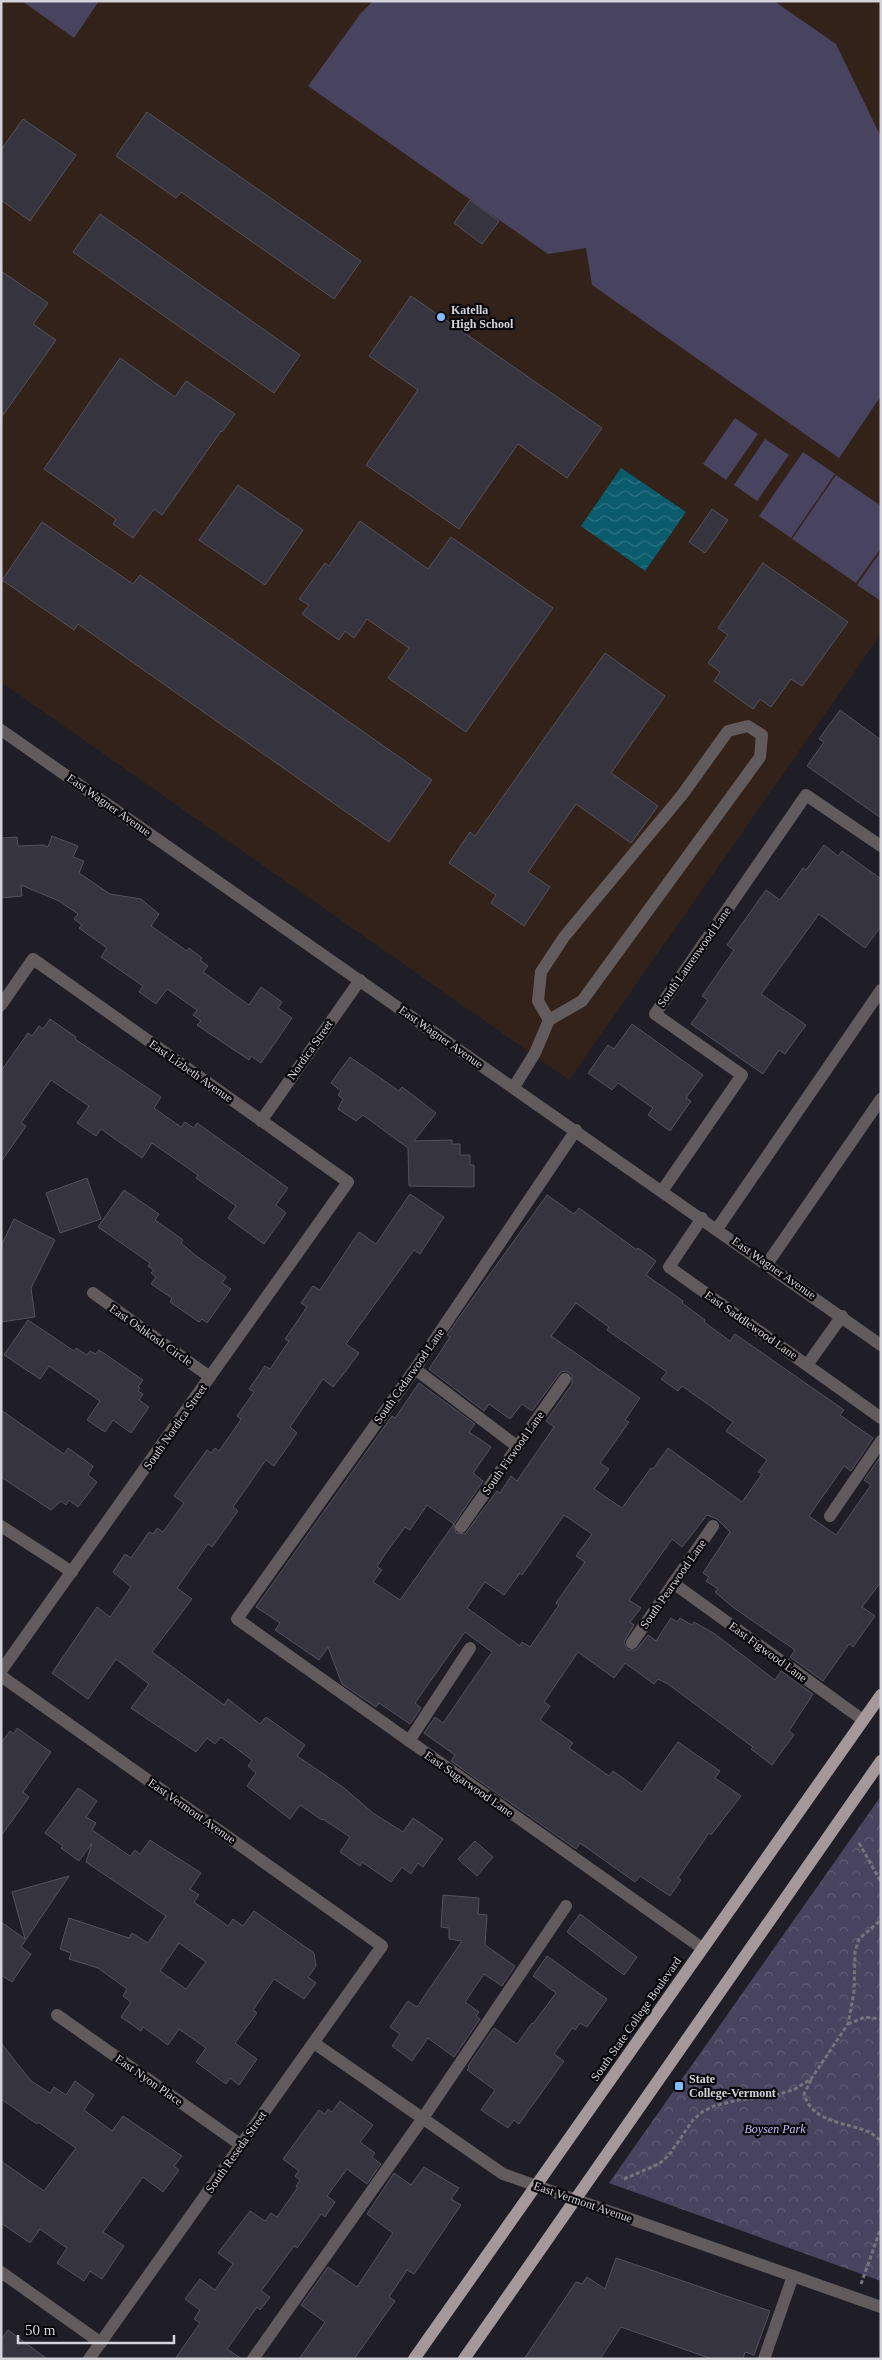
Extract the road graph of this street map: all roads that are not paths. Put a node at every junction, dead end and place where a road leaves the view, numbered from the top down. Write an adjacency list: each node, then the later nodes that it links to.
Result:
1 (1, 730): 3 (street, East Wagner Avenue)
2 (881, 846): 12 (street, South Laurenwood Lane)
3 (360, 980): 7 (street, East Wagner Avenue); 9 (street, Nordica Street)
4 (881, 990): 14 (street)
5 (1, 1005): 9 (street, East Lizbeth Avenue)
6 (549, 1020): 6 (street); 7 (street)
7 (514, 1087): 10 (street, East Wagner Avenue)
8 (881, 1099): 15 (street)
9 (261, 1121): 11 (street, East Lizbeth Avenue)
10 (576, 1130): 12 (street, East Wagner Avenue); 20 (street, South Cedarwood Lane)
11 (348, 1182): 21 (street, South Nordica Street)
12 (662, 1191): 13 (street, East Wagner Avenue)
13 (702, 1218): 14 (street, East Wagner Avenue); 19 (street, East Saddlewood Lane)
14 (717, 1229): 15 (street, East Wagner Avenue)
15 (767, 1264): 17 (street, East Wagner Avenue)
16 (92, 1293): 21 (street, East Oshkosh Circle)
17 (842, 1316): 18 (street, East Wagner Avenue); 19 (street)
18 (881, 1345)
19 (807, 1365): 23 (street, East Saddlewood Lane)
20 (415, 1369): 25 (street); 32 (street, South Cedarwood Lane)
21 (210, 1377): 30 (street, South Nordica Street)
22 (565, 1379): 25 (street, South Firwood Lane)
23 (881, 1418)
24 (881, 1441): 26 (street)
25 (518, 1447): 29 (street, South Firwood Lane)
26 (830, 1516)
27 (1, 1526): 30 (street)
28 (713, 1526): 31 (street, South Pearwood Lane)
29 (461, 1527)
30 (72, 1572): 35 (street, South Nordica Street)
31 (673, 1583): 33 (street, South Pearwood Lane); 38 (street, East Figwood Lane)
32 (237, 1619): 39 (street, East Sugarwood Lane)
33 (632, 1643)
34 (470, 1648): 39 (street)
35 (1, 1671)
36 (1, 1676): 42 (street, East Vermont Avenue)
37 (881, 1695): 38 (main road, South State College Boulevard)
38 (863, 1720): 43 (main road, South State College Boulevard)
39 (409, 1741): 43 (street, East Sugarwood Lane)
40 (881, 1761): 49 (main road)
41 (566, 1906): 46 (street)
42 (382, 1946): 45 (street, South Reseda Street)
43 (702, 1948): 48 (main road, South State College Boulevard)
44 (57, 2015): 47 (street, East Nyon Place)
45 (314, 2042): 46 (street, East Vermont Avenue); 47 (street, South Reseda Street)
46 (423, 2118): 48 (street, East Vermont Avenue); 55 (street)
47 (241, 2146): 53 (street, South Reseda Street)
48 (536, 2186): 49 (street, East Vermont Avenue); 56 (main road, South State College Boulevard)
49 (575, 2198): 51 (street, East Vermont Avenue); 57 (main road)
50 (1, 2272): 53 (street)
51 (794, 2276): 52 (street, East Vermont Avenue); 58 (street)
52 (881, 2307)
53 (101, 2343): 54 (street, South Reseda Street)
54 (89, 2359)
55 (253, 2359)
56 (414, 2359)
57 (464, 2359)
58 (764, 2359)

